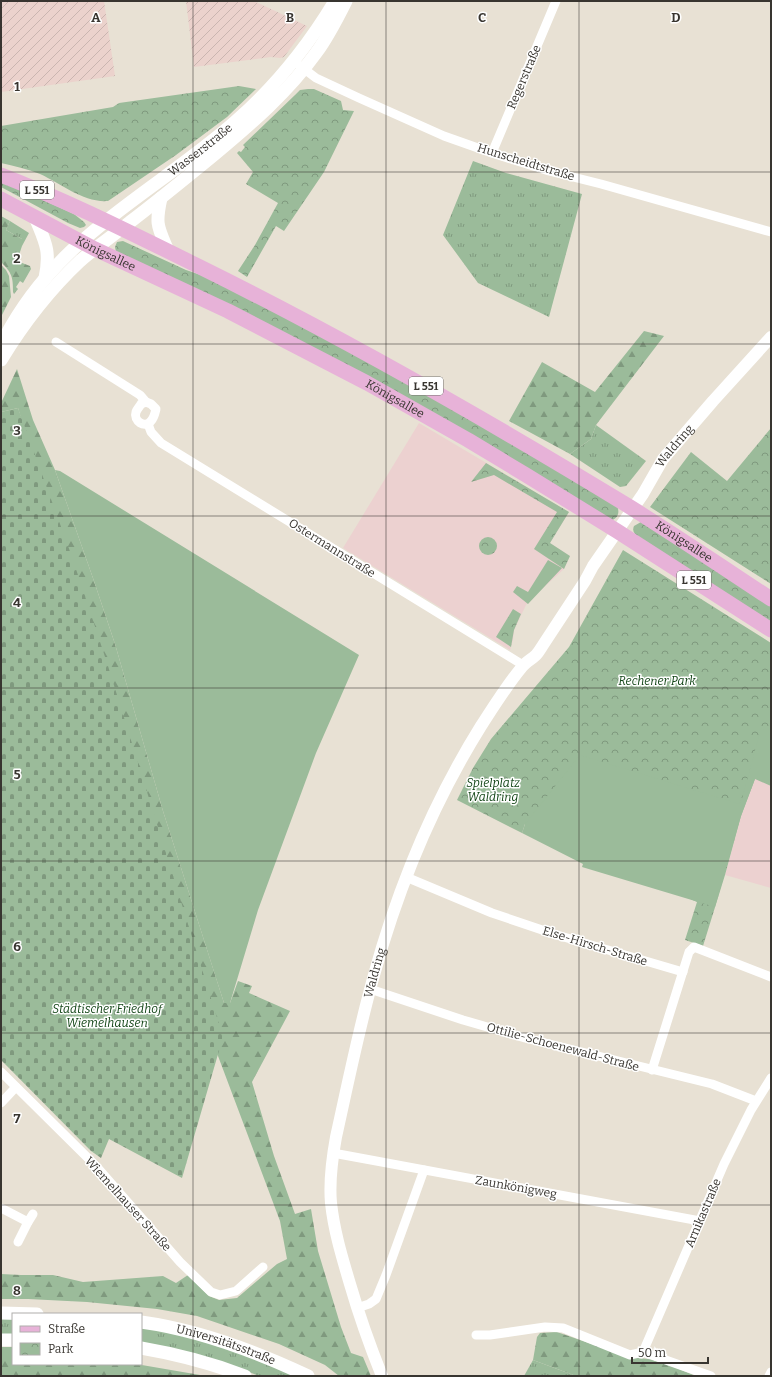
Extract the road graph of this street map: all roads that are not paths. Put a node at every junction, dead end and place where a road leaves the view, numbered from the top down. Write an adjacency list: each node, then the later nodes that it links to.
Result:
1 (335, 1): 4 (main road, Wasserstraße)
2 (346, 1): 5 (main road, Wasserstraße)
3 (554, 2): 6 (street, Regerstraße)
4 (294, 60): 5 (street, Hunscheidtstraße); 11 (main road, Wasserstraße)
5 (304, 69): 6 (street, Hunscheidtstraße); 8 (main road, Wasserstraße)
6 (492, 153): 13 (street, Hunscheidtstraße)
7 (1, 175): 11 (main road, Königsallee / L 551)
8 (161, 198): 12 (main road, Wasserstraße); 16 (main road)
9 (1, 199): 10 (main road, Königsallee / L 551)
10 (35, 217): 14 (main road, Königsallee / L 551); 17 (main road, Wasserstraße / L 551)
11 (107, 221): 12 (main road, Königsallee / L 551); 14 (main road, Wasserstraße)
12 (123, 228): 15 (main road, Wasserstraße); 16 (main road, Königsallee / L 551)
13 (771, 232)
14 (81, 242): 15 (main road, Königsallee / L 551); 17 (main road, Wasserstraße)
15 (95, 248): 21 (main road, Wasserstraße); 25 (main road, Königsallee / L 551)
16 (168, 251): 24 (main road, Königsallee / L 551)
17 (45, 279): 20 (main road, Wasserstraße)
18 (771, 337): 24 (street, Waldring)
19 (56, 342): 22 (street)
20 (1, 345)
21 (1, 360)
22 (146, 402): 23 (street); 23 (street, Ostermannstraße)
23 (148, 424): 28 (street, Ostermannstraße)
24 (632, 508): 25 (street, Waldring); 26 (main road, Königsallee / L 551)
25 (617, 531): 27 (main road, Königsallee / L 551); 28 (street, Waldring)
26 (771, 599)
27 (771, 630)
28 (523, 665): 29 (street, Waldring)
29 (406, 877): 30 (street, Else-Hirsch-Straße); 32 (street, Waldring)
30 (683, 972): 31 (street); 33 (street)
31 (771, 977)
32 (370, 989): 33 (street, Ottilie-Schoenewald-Straße); 39 (street, Waldring)
33 (652, 1070): 37 (street, Ottilie-Schoenewald-Straße)
34 (1, 1072): 36 (street, Wiemelhauser Straße)
35 (771, 1078): 37 (street, Arnikastraße)
36 (16, 1087): 38 (street); 46 (street, Wiemelhauser Straße)
37 (756, 1101): 43 (street, Arnikastraße)
38 (1, 1103)
39 (333, 1153): 40 (street, Zaunkönigweg); 47 (street, Waldring)
40 (424, 1170): 43 (street, Zaunkönigweg); 47 (street)
41 (1, 1208): 44 (street)
42 (33, 1214): 44 (street)
43 (700, 1221): 55 (street, Arnikastraße)
44 (28, 1222): 45 (street)
45 (18, 1242)
46 (263, 1267)
47 (357, 1308): 59 (street, Waldring)
48 (1, 1313): 49 (main road)
49 (12, 1313)
50 (142, 1322): 58 (main road, Universitätsstraße)
51 (476, 1335): 55 (street)
52 (1, 1340): 53 (main road)
53 (12, 1340)
54 (142, 1348): 57 (main road, Universitätsstraße)
55 (643, 1352): 60 (street)
56 (771, 1372): 61 (street)
57 (245, 1376)
58 (308, 1376)
59 (382, 1376)
60 (712, 1376)
61 (769, 1376)

